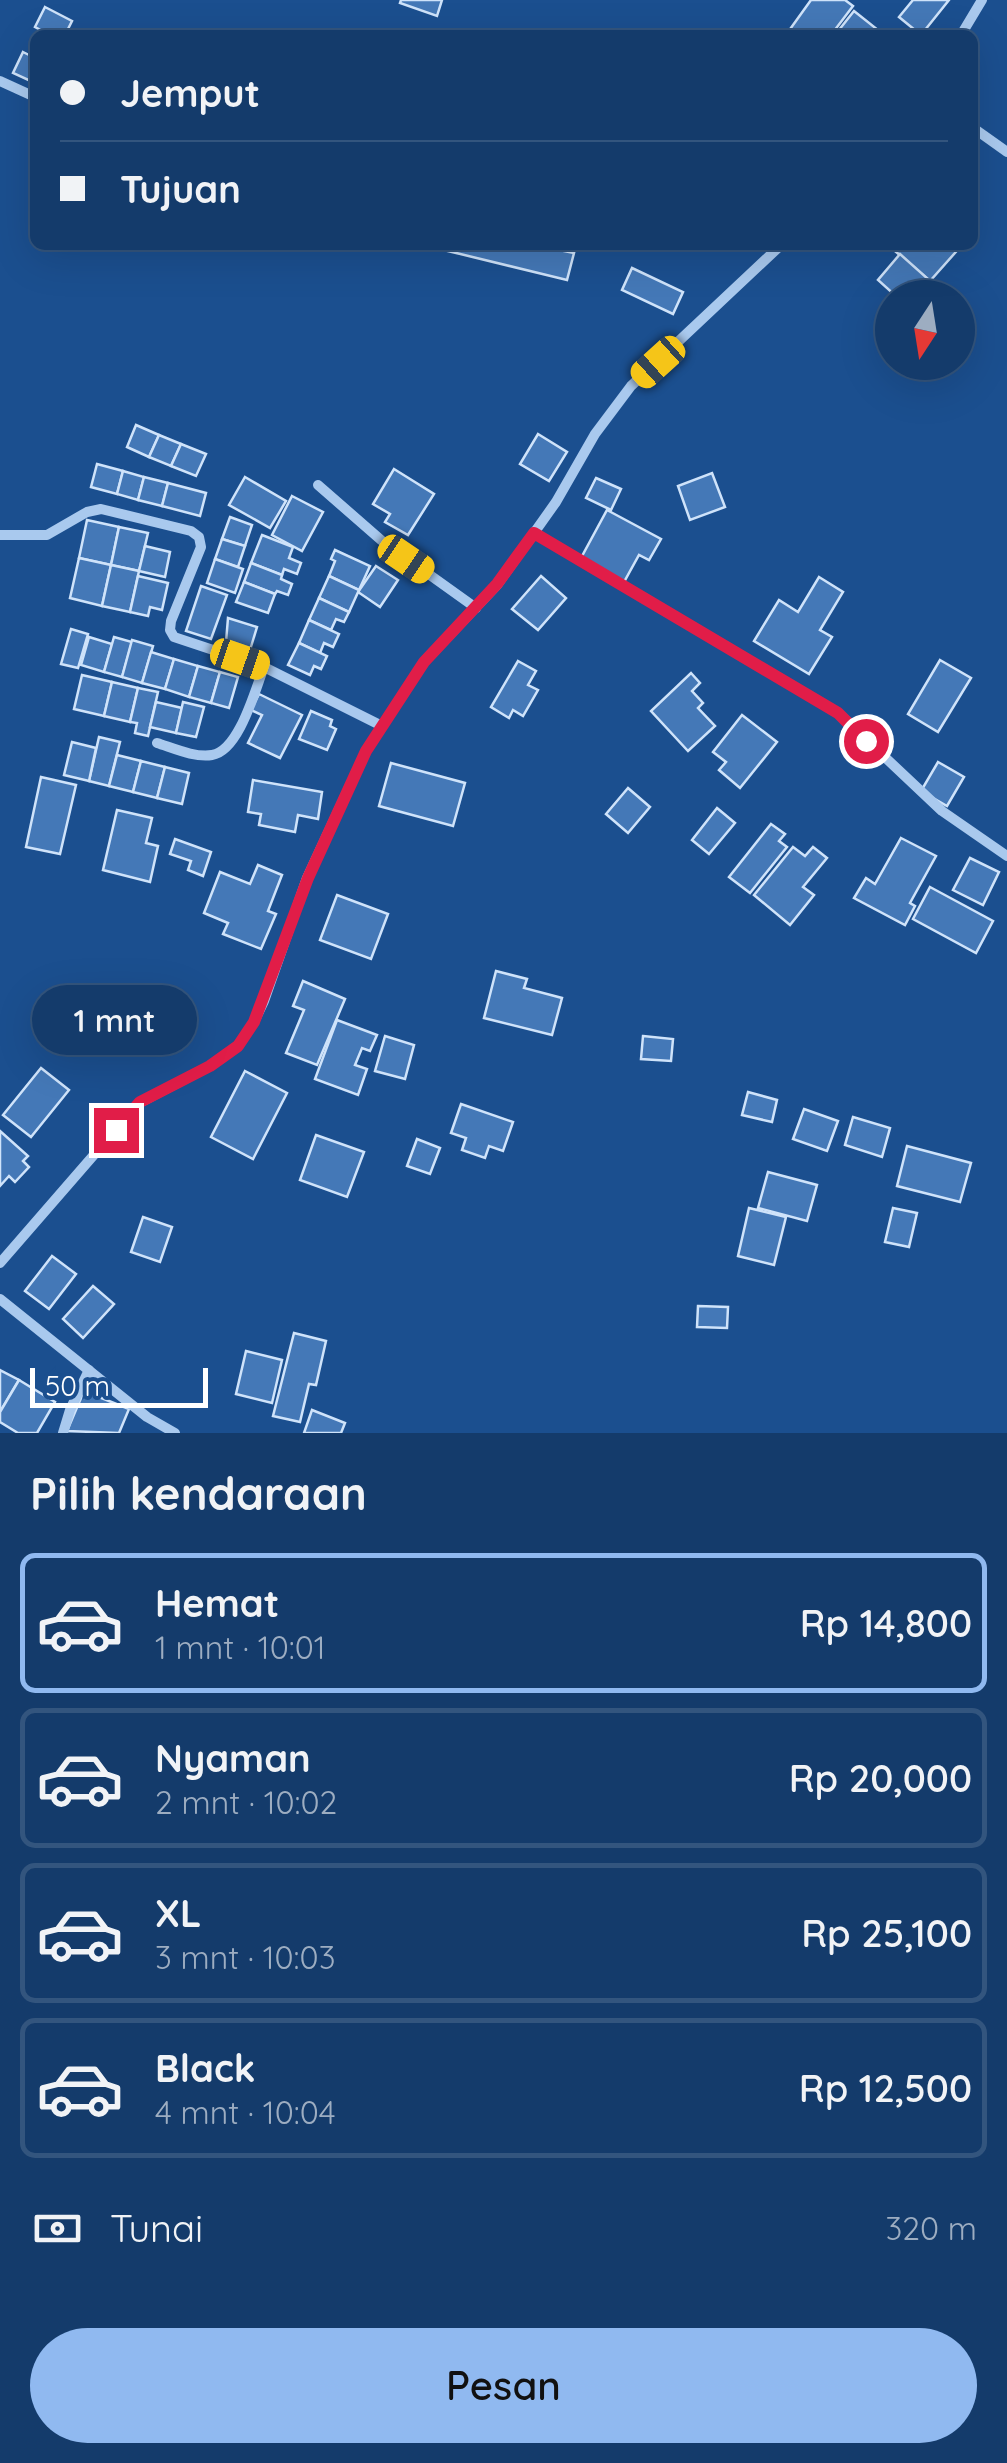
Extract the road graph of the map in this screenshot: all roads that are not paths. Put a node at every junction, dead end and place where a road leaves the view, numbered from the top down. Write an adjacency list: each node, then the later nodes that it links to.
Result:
1 (982, 0): 2 (street)
2 (965, 30)
3 (0, 80): 4 (street)
4 (30, 95)
5 (978, 131): 6 (street)
6 (1007, 152)
7 (776, 250): 9 (street)
8 (318, 485): 11 (street)
9 (534, 533): 11 (street); 15 (street)
10 (0, 535): 12 (street)
11 (476, 608): 13 (street)
12 (264, 667): 13 (street); 14 (street)
13 (382, 726): 16 (street)
14 (157, 744)
15 (1007, 856)
16 (0, 1264)
17 (0, 1300): 18 (street)
18 (90, 1370): 19 (street); 20 (street)
19 (63, 1433)
20 (175, 1433)

